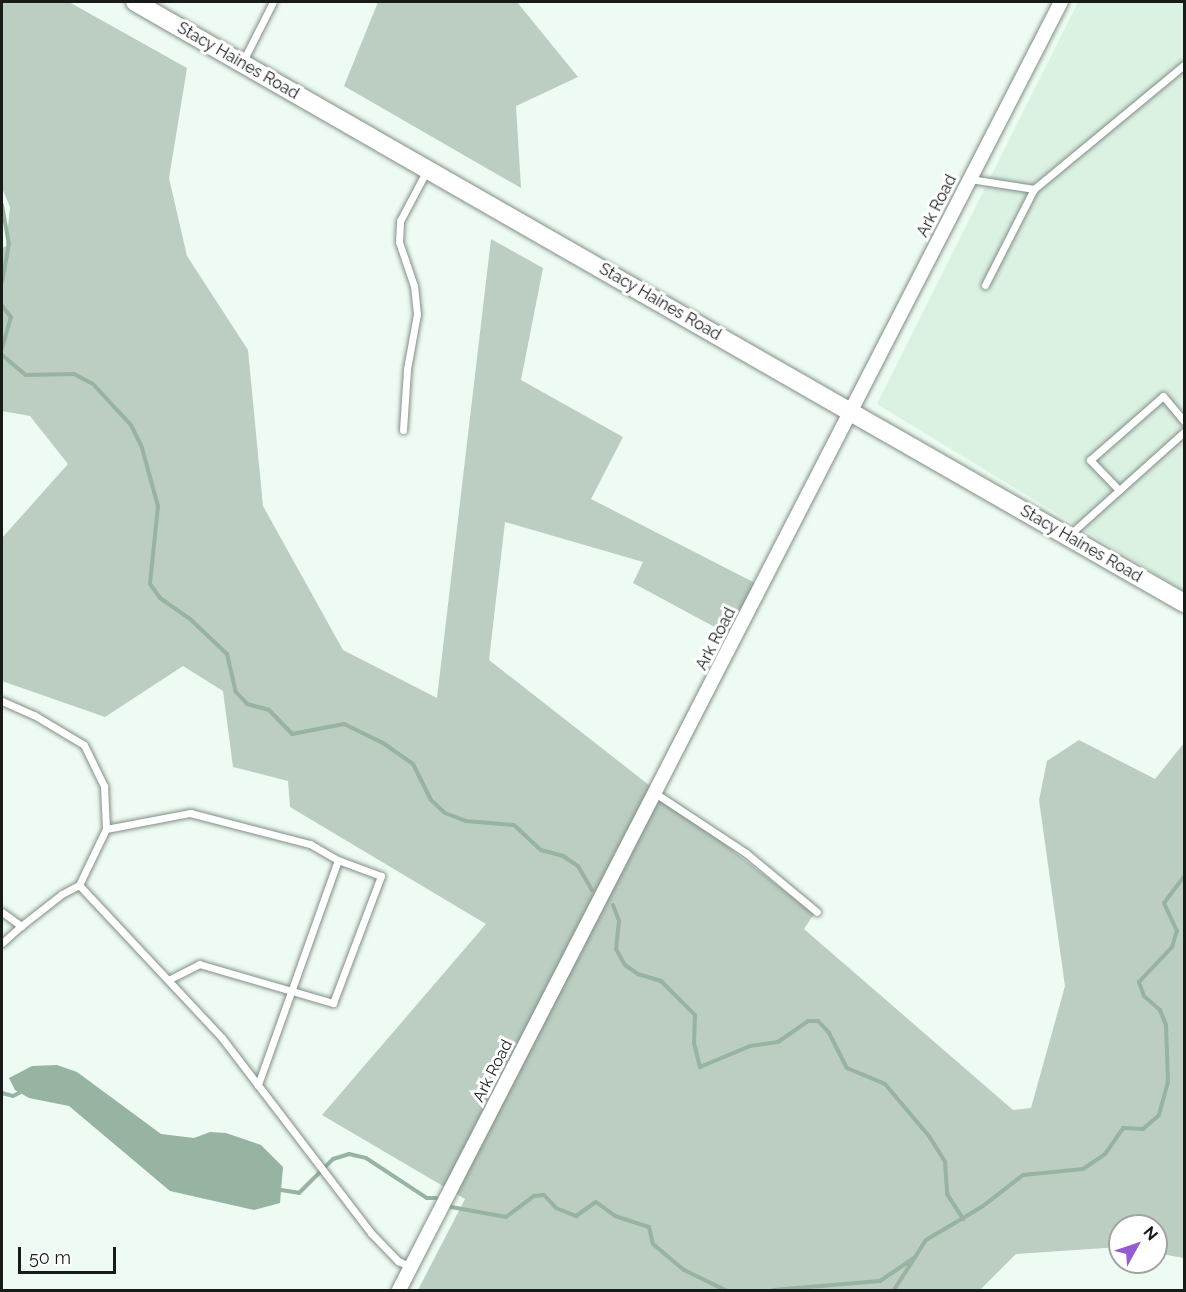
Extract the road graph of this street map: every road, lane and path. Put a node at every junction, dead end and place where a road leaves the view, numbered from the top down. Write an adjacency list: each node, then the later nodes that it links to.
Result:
1 (135, 2): 4 (street, Stacy Haines Road)
2 (273, 2): 4 (lane)
3 (1061, 2): 7 (street, Ark Road)
4 (242, 63): 6 (street, Stacy Haines Road)
5 (1185, 65): 8 (lane)
6 (428, 170): 10 (street, Stacy Haines Road); 12 (lane)
7 (970, 179): 8 (lane); 10 (street, Ark Road)
8 (1034, 189): 9 (lane)
9 (985, 285)
10 (851, 411): 15 (street, Stacy Haines Road); 18 (street, Ark Road)
11 (1185, 421): 14 (lane)
12 (403, 430)
13 (1185, 432): 14 (lane)
14 (1119, 490): 15 (lane)
15 (1068, 536): 16 (street, Stacy Haines Road)
16 (1185, 603)
17 (2, 701): 19 (lane)
18 (655, 793): 23 (lane); 29 (street, Ark Road)
19 (106, 829): 20 (lane); 21 (lane)
20 (338, 860): 27 (lane); 27 (lane)
21 (79, 885): 24 (lane); 26 (lane)
22 (2, 912): 24 (lane)
23 (817, 912)
24 (21, 926): 25 (lane)
25 (2, 943)
26 (170, 980): 27 (lane); 28 (lane)
27 (292, 989): 28 (lane)
28 (258, 1085): 29 (lane)
29 (411, 1267): 30 (street, Ark Road)
30 (399, 1290)

